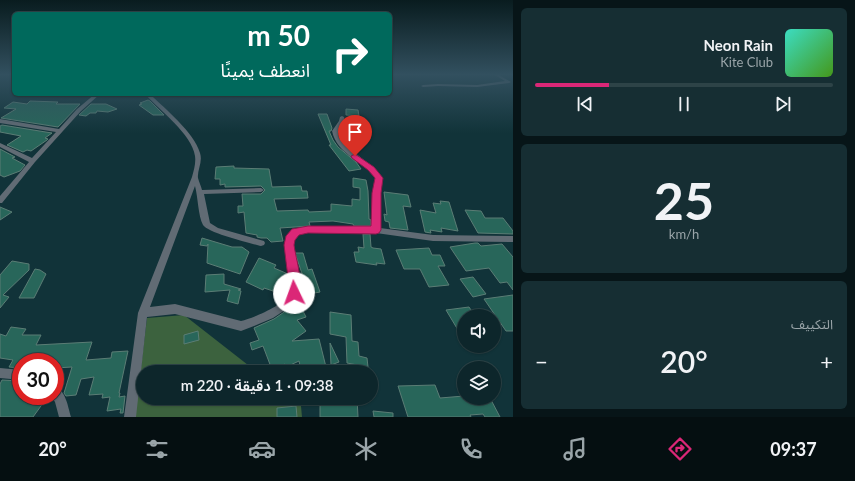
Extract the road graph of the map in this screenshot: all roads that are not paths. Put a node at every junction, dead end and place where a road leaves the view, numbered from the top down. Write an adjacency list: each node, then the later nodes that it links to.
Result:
1 (96, 96): 5 (street)
2 (149, 96): 8 (street)
3 (342, 116): 12 (street)
4 (0, 121): 5 (street)
5 (60, 131): 7 (street)
6 (0, 145): 7 (street)
7 (33, 161): 11 (street)
8 (195, 178): 10 (street); 15 (street)
9 (261, 190): 10 (street)
10 (200, 192): 14 (street)
11 (0, 201)
12 (376, 230): 13 (street); 15 (street)
13 (513, 239)
14 (261, 244)
15 (143, 313): 20 (street)
16 (0, 373): 17 (street)
17 (12, 374)
18 (62, 405): 19 (street)
19 (65, 417)
20 (130, 417)

